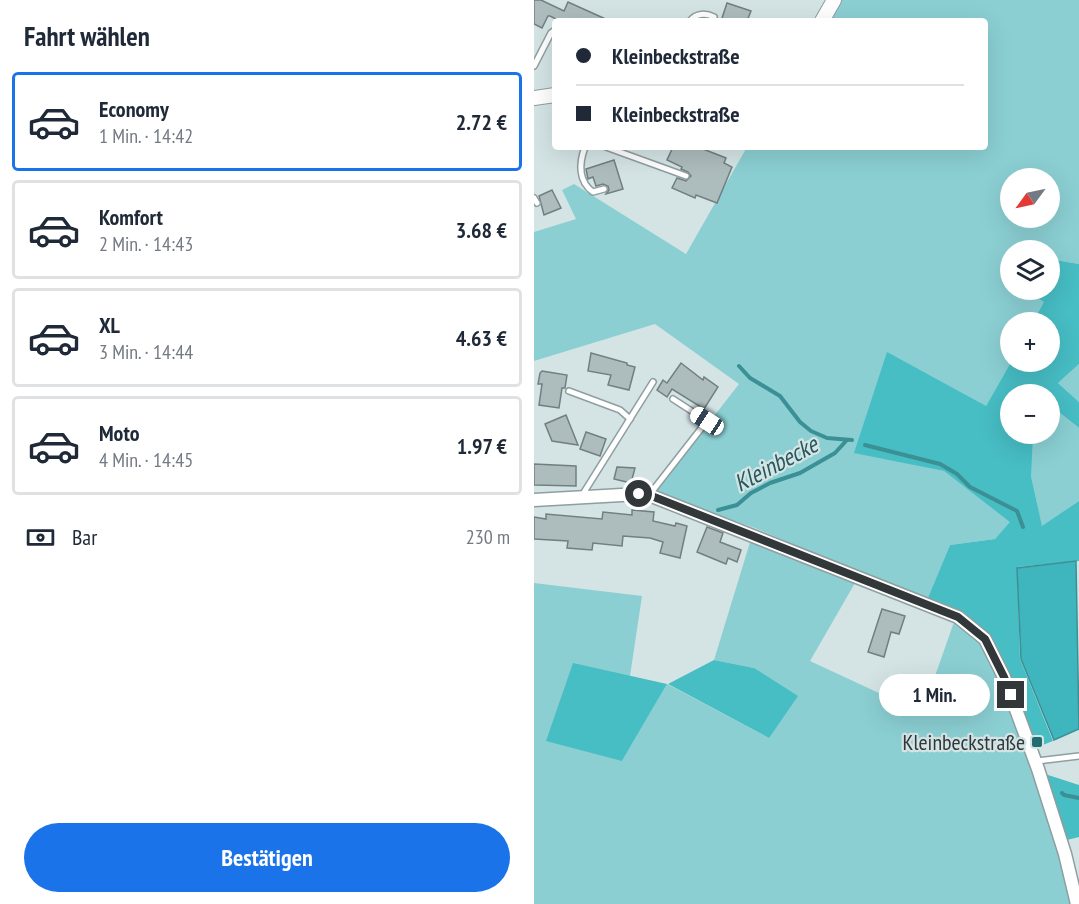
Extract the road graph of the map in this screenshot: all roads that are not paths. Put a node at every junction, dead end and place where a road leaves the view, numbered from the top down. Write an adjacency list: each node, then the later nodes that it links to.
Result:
1 (834, 0): 4 (main road)
2 (714, 17): 3 (lane)
3 (696, 18)
4 (824, 18)
5 (552, 32): 6 (lane)
6 (534, 66)
7 (584, 150): 10 (lane)
8 (614, 150): 9 (lane)
9 (686, 176)
10 (604, 189)
11 (653, 382): 14 (lane)
12 (569, 391): 14 (lane)
13 (673, 399): 15 (lane)
14 (630, 418): 16 (lane)
15 (649, 495): 16 (street); 19 (street)
16 (580, 498): 17 (street)
17 (534, 500)
18 (1079, 756): 19 (lane)
19 (1035, 761): 20 (street)
20 (1077, 904)

